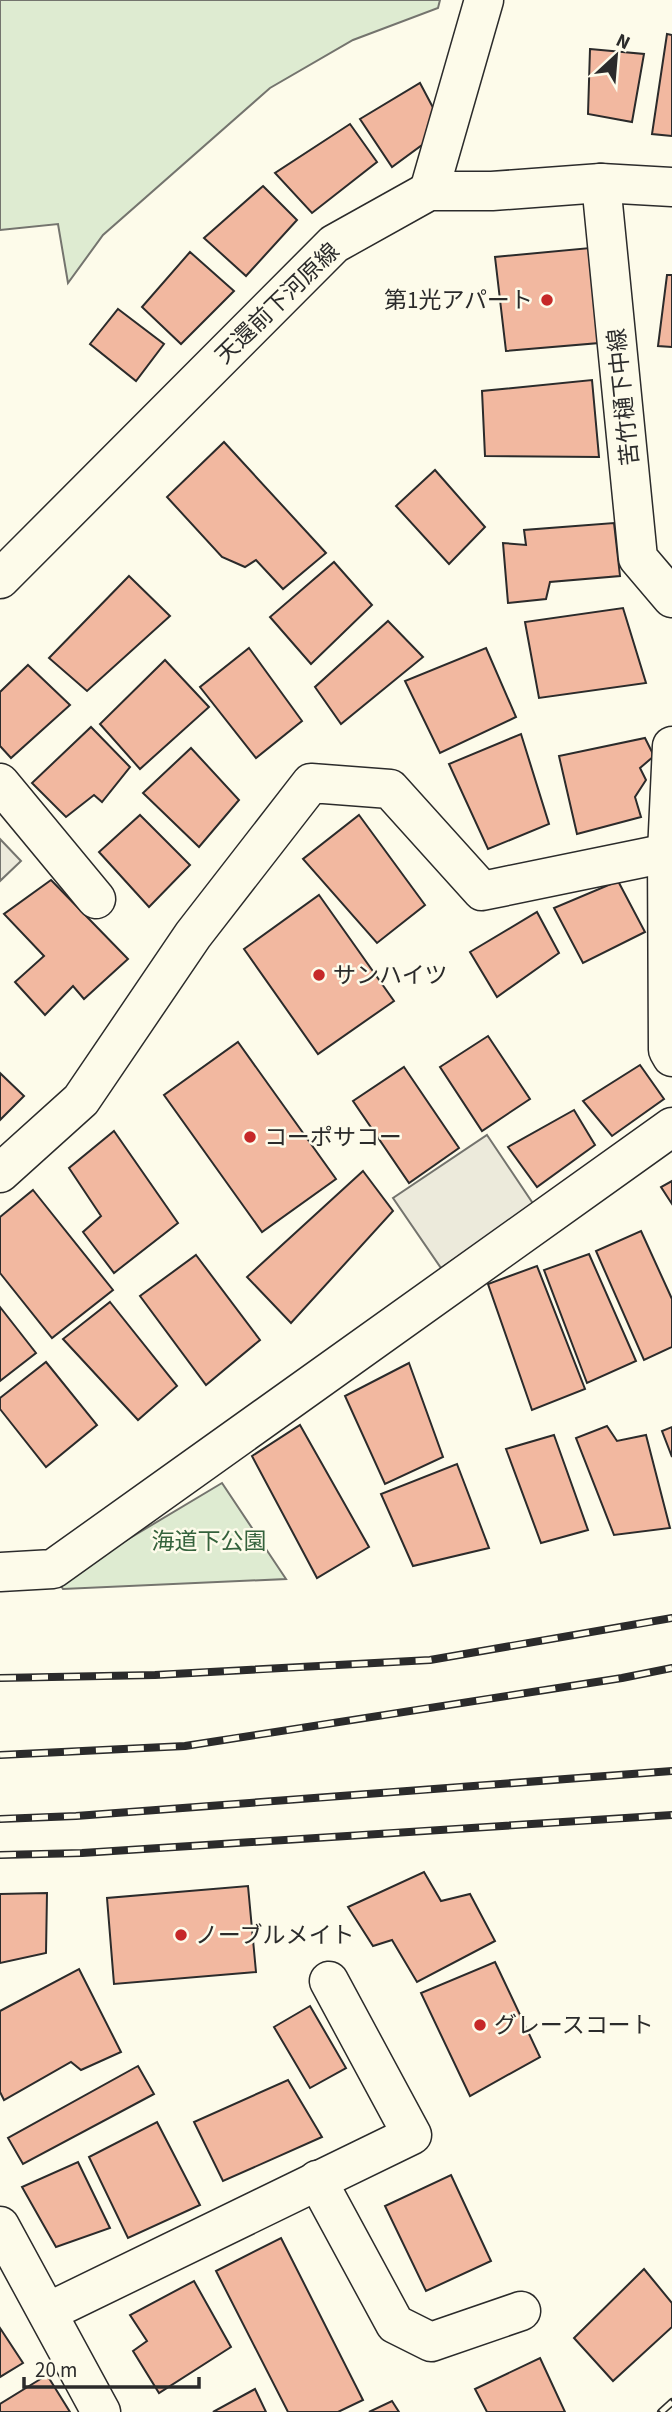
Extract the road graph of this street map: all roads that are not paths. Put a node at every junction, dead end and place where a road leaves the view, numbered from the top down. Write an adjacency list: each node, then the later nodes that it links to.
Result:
1 (484, 0): 4 (street)
2 (601, 184): 3 (street, 天還前下河原線); 4 (street, 天還前下河原線); 6 (street, 苦竹樋下中線)
3 (672, 187)
4 (429, 191): 5 (street, 天還前下河原線)
5 (0, 579)
6 (672, 598)
7 (672, 746): 9 (street)
8 (0, 783): 10 (street)
9 (667, 853): 11 (street); 13 (street)
10 (96, 899)
11 (672, 1057)
12 (672, 1127): 14 (street)
13 (0, 1173)
14 (0, 1572)
15 (330, 1981): 16 (street)
16 (317, 2180): 18 (street); 19 (street)
17 (0, 2226): 19 (street)
18 (521, 2311)
19 (48, 2312): 20 (street)
20 (101, 2412)

